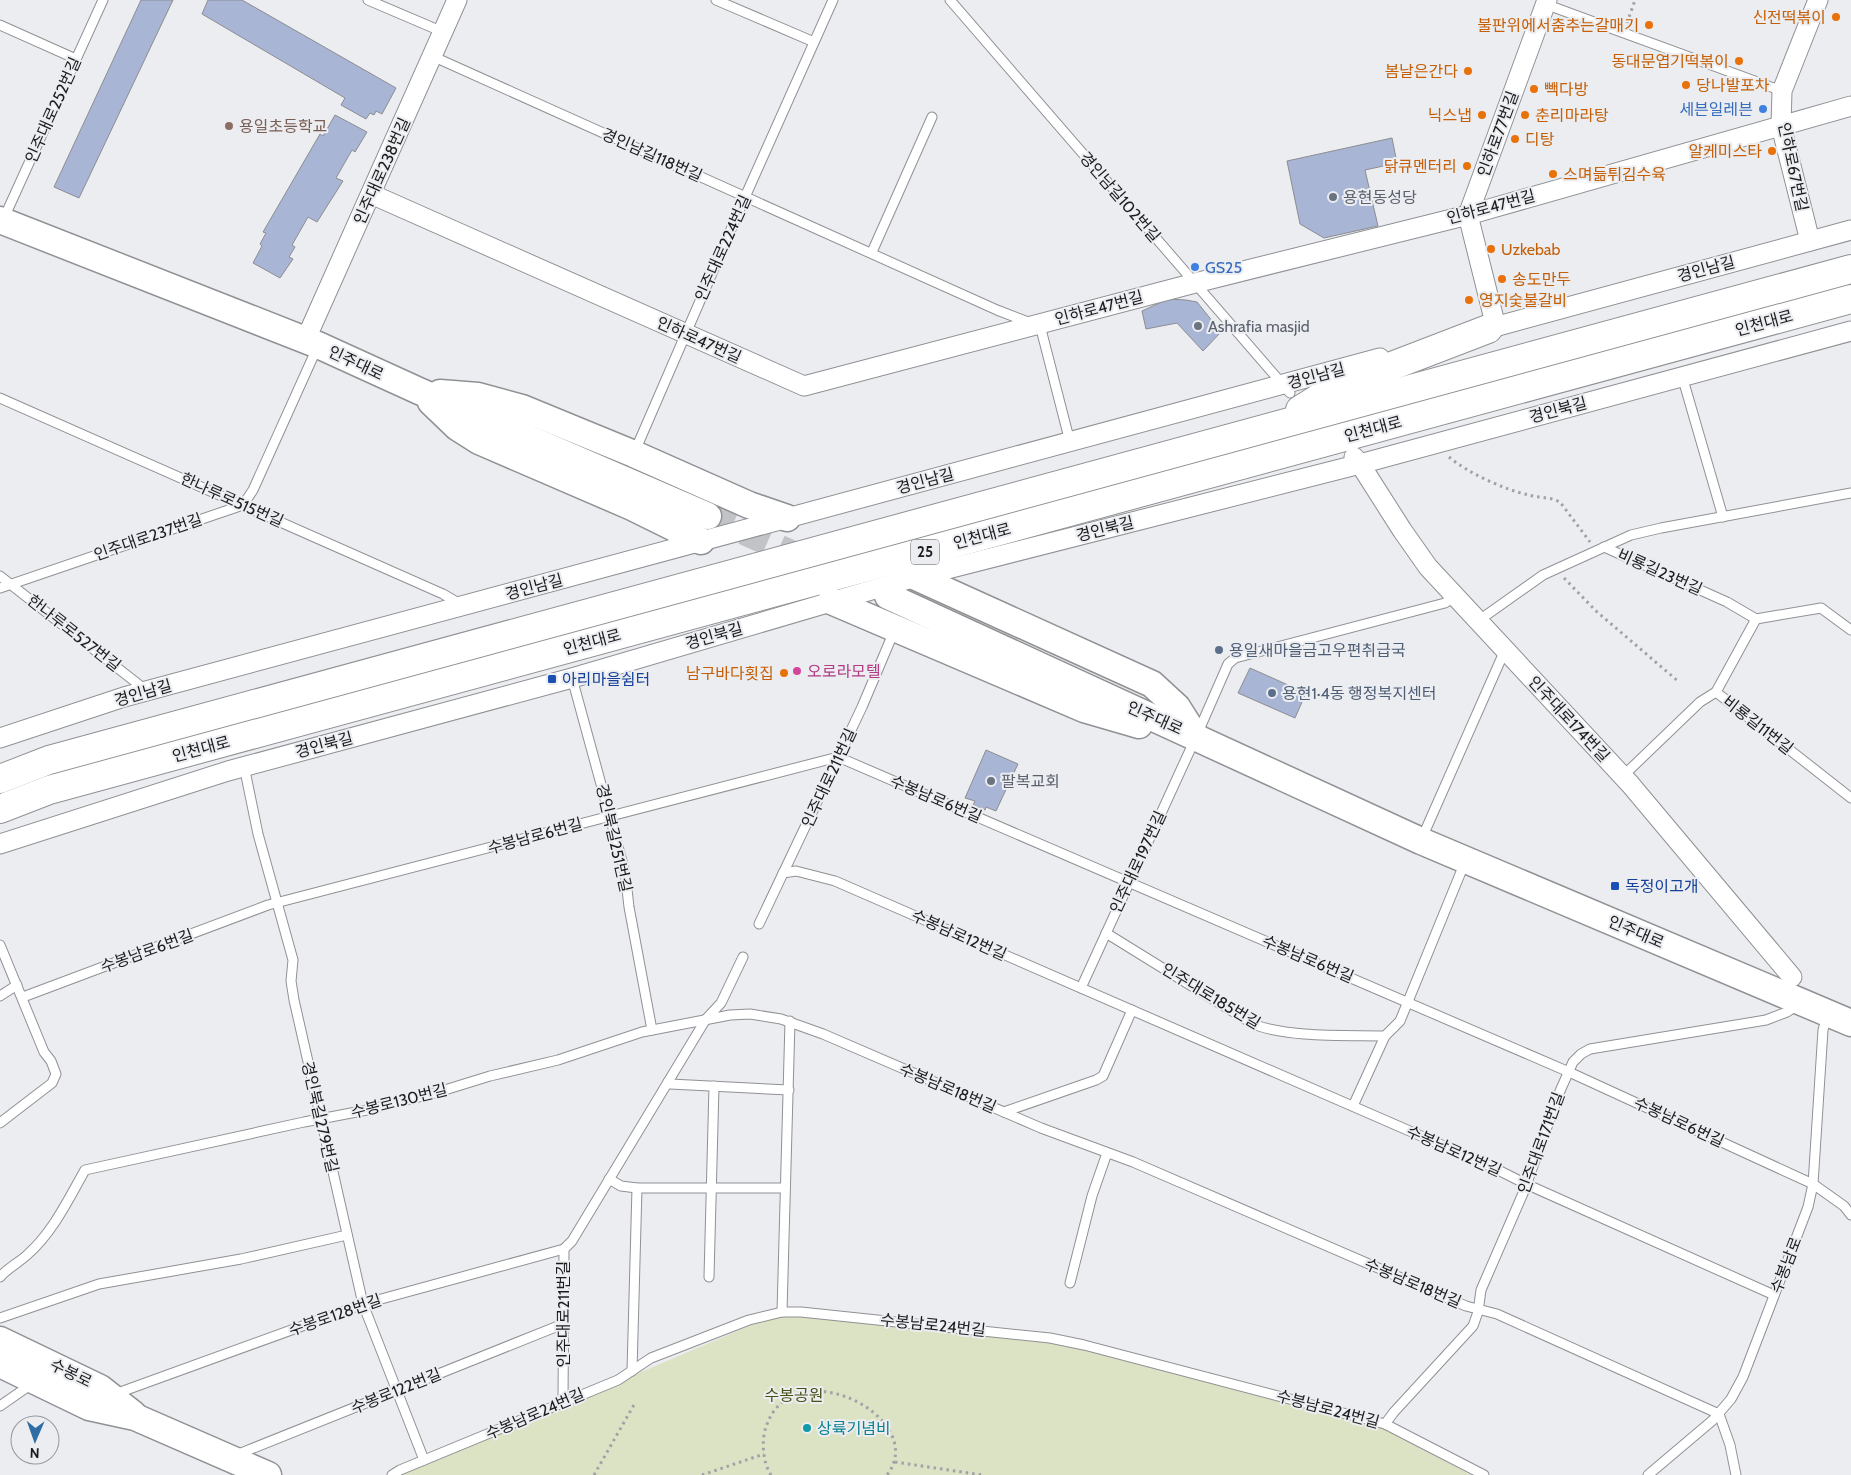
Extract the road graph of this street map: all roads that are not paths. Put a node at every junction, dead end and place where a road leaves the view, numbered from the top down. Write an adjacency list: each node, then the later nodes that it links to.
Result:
1 (102, 0): 13 (lane, 인주대로252번길)
2 (368, 0): 10 (lane)
3 (457, 0): 10 (street, 인주대로238번길)
4 (716, 0): 11 (lane)
5 (833, 0): 11 (lane, 인주대로224번길)
6 (950, 0): 26 (lane, 경인남길102번길)
7 (1818, 0): 14 (street, 인하로67번길)
8 (1546, 2): 14 (lane); 20 (street, 인하로77번길)
9 (0, 25): 13 (lane)
10 (443, 32): 12 (street, 인주대로238번길)
11 (814, 42): 19 (lane, 인주대로224번길)
12 (432, 56): 18 (street, 인주대로238번길); 19 (lane, 경인남길118번길)
13 (76, 59): 21 (lane, 인주대로252번길)
14 (1782, 92): 17 (street, 인하로67번길)
15 (1851, 106): 17 (street, 인하로47번길)
16 (932, 117): 24 (lane)
17 (1781, 126): 20 (street, 인하로47번길); 23 (street, 인하로67번길)
18 (372, 194): 31 (street, 인하로47번길); 32 (street, 인주대로238번길)
19 (745, 198): 24 (lane, 경인남길118번길); 31 (lane, 인주대로224번길)
20 (1468, 214): 26 (street, 인하로47번길); 29 (street)
21 (1, 223): 32 (street, 인주대로)
22 (1851, 230): 23 (street, 경인남길)
23 (1810, 241): 29 (street, 경인남길)
24 (872, 252): 28 (lane, 경인남길118번길)
25 (1851, 268): 37 (highway, 인천대로 / 25)
26 (1195, 283): 28 (street, 인하로47번길); 34 (lane, 경인남길102번길)
27 (1851, 299): 71 (highway, 인천대로 / 25)
28 (1036, 325): 31 (street, 인하로47번길); 38 (lane)
29 (1492, 328): 34 (street, 경인남길); 37 (highway)
30 (1851, 331): 33 (street, 경인북길)
31 (686, 334): 39 (lane, 인주대로224번길)
32 (312, 343): 35 (street, 인주대로); 42 (lane)
33 (1682, 376): 40 (street, 경인북길); 44 (lane)
34 (1286, 389): 38 (street, 경인남길)
35 (419, 391): 39 (street); 43 (street, 인주대로); 46 (street)
36 (0, 398): 42 (lane, 한나루로515번길)
37 (1275, 426): 69 (highway, 인천대로 / 25)
38 (1070, 442): 45 (street, 경인남길)
39 (634, 454): 45 (street)
40 (1357, 460): 49 (street, 경인북길); 53 (street, 인주대로174번길)
41 (1851, 493): 44 (lane, 비룡길23번길)
42 (243, 505): 50 (lane, 인주대로237번길); 55 (lane, 한나루로515번길)
43 (708, 516)
44 (1723, 516): 47 (lane, 비룡길23번길)
45 (787, 518): 46 (street, 경인남길)
46 (701, 542): 55 (street, 경인남길)
47 (1604, 547): 56 (lane, 비룡길23번길); 57 (lane)
48 (0, 576): 50 (lane, 한나루로527번길)
49 (916, 577): 54 (street, 경인북길); 64 (street)
50 (11, 584): 51 (lane, 인주대로237번길); 62 (lane, 한나루로527번길)
51 (0, 588)
52 (888, 596): 64 (street, 인주대로)
53 (1455, 596): 57 (street, 인주대로174번길); 64 (lane, 인주대로197번길)
54 (831, 601): 58 (street); 61 (street, 경인북길)
55 (463, 606): 62 (street, 경인남길)
56 (1756, 619): 59 (lane); 63 (lane)
57 (1478, 620): 60 (street, 인주대로174번길)
58 (895, 629): 64 (street); 66 (lane, 인주대로211번길)
59 (1851, 630)
60 (1505, 650): 68 (street, 인주대로174번길); 73 (lane)
61 (572, 678): 67 (street, 경인북길); 72 (lane, 경인북길251번길)
62 (147, 691): 65 (street, 경인남길)
63 (1716, 692): 68 (lane, 비룡길11번길); 70 (lane, 비룡길11번길)
64 (1196, 737): 73 (street, 인주대로); 77 (lane, 인주대로197번길)
65 (0, 738)
66 (838, 757): 72 (lane, 수봉남로6번길); 76 (lane, 인주대로211번길); 77 (lane, 수봉남로6번길)
67 (244, 766): 74 (street, 경인북길); 78 (lane, 경인북길279번길)
68 (1623, 776): 83 (street, 인주대로174번길)
69 (0, 779)
70 (1851, 798)
71 (0, 810)
72 (611, 816): 78 (lane, 수봉남로6번길); 93 (lane, 경인북길251번길)
73 (1421, 841): 75 (street, 인주대로)
74 (0, 844)
75 (1466, 860): 83 (street, 인주대로); 88 (lane)
76 (783, 872): 79 (lane, 인주대로211번길); 85 (lane, 수봉남로12번길)
77 (1129, 882): 80 (lane, 인주대로197번길); 88 (lane, 수봉남로6번길)
78 (277, 903): 87 (lane, 수봉남로6번길); 101 (lane, 경인북길279번길)
79 (759, 924)
80 (1106, 933): 85 (lane, 인주대로197번길); 94 (lane, 인주대로185번길)
81 (0, 945): 84 (lane)
82 (743, 957): 91 (lane, 인주대로211번길)
83 (1784, 984): 90 (street, 인주대로)
84 (17, 985): 86 (lane); 87 (lane)
85 (1081, 988): 89 (lane, 수봉남로12번길)
86 (0, 996)
87 (23, 997): 102 (lane)
88 (1407, 1002): 94 (lane); 95 (lane, 수봉남로6번길)
89 (1132, 1010): 99 (lane, 수봉남로12번길); 100 (lane)
90 (1823, 1012): 95 (lane, 인주대로171번길); 106 (lane, 수봉남로)
91 (706, 1019): 92 (lane, 수봉남로18번길); 93 (lane, 수봉로130번길); 96 (lane, 인주대로211번길)
92 (790, 1022): 98 (lane); 100 (lane, 수봉남로18번길)
93 (652, 1030): 101 (lane, 수봉로130번길)
94 (1385, 1036): 99 (lane)
95 (1569, 1072): 105 (lane, 인주대로171번길); 106 (lane, 수봉남로6번길)
96 (668, 1082): 97 (lane); 104 (lane, 인주대로211번길)
97 (714, 1086): 98 (lane); 108 (lane)
98 (789, 1090): 109 (lane)
99 (1353, 1106): 105 (lane, 수봉남로12번길)
100 (1004, 1112): 103 (lane, 수봉남로18번길)
101 (321, 1119): 111 (lane, 경인북길279번길); 113 (lane, 수봉로130번길)
102 (0, 1123)
103 (1107, 1153): 115 (lane); 118 (lane, 수봉남로18번길)
104 (610, 1179): 107 (lane); 112 (lane, 인주대로211번길)
105 (1526, 1184): 116 (lane, 수봉남로12번길); 118 (lane, 인주대로171번길)
106 (1813, 1184): 110 (lane, 수봉남로6번길); 116 (lane, 수봉남로)
107 (637, 1188): 108 (lane); 124 (lane)
108 (711, 1188): 109 (lane); 114 (lane)
109 (785, 1188): 119 (lane)
110 (1851, 1215)
111 (347, 1236): 117 (lane, 경인북길279번길); 120 (lane)
112 (564, 1249): 117 (lane, 수봉로128번길); 121 (lane, 인주대로211번길)
113 (0, 1277)
114 (709, 1278)
115 (1070, 1283)
116 (1774, 1295): 130 (lane, 수봉남로)
117 (363, 1304): 126 (lane, 경인북길279번길); 127 (lane, 수봉로128번길)
118 (1478, 1309): 130 (lane, 수봉남로18번길); 132 (lane, 인주대로171번길)
119 (782, 1312): 124 (lane, 수봉남로24번길); 132 (lane, 수봉남로24번길)
120 (0, 1318)
121 (563, 1324): 126 (lane, 수봉로122번길); 128 (lane, 인주대로211번길)
122 (0, 1340): 127 (street, 수봉로)
123 (0, 1364): 125 (street, 수봉로)
124 (632, 1371): 128 (lane, 수봉남로24번길)
125 (35, 1381): 129 (lane); 131 (street, 수봉로)
126 (397, 1391): 133 (lane, 수봉로122번길); 134 (lane, 경인북길279번길)
127 (110, 1396): 131 (street, 수봉로)
128 (563, 1403): 134 (lane, 수봉남로24번길)
129 (0, 1406)
130 (1719, 1414): 138 (lane, 수봉남로); 139 (lane)
131 (135, 1416): 133 (street, 수봉로)
132 (1385, 1424): 137 (lane, 수봉남로24번길)
133 (228, 1458): 135 (street, 수봉로)
134 (424, 1460): 136 (lane, 수봉남로24번길)
135 (268, 1475)
136 (392, 1475)
137 (1484, 1475)
138 (1648, 1475)
139 (1736, 1475)

